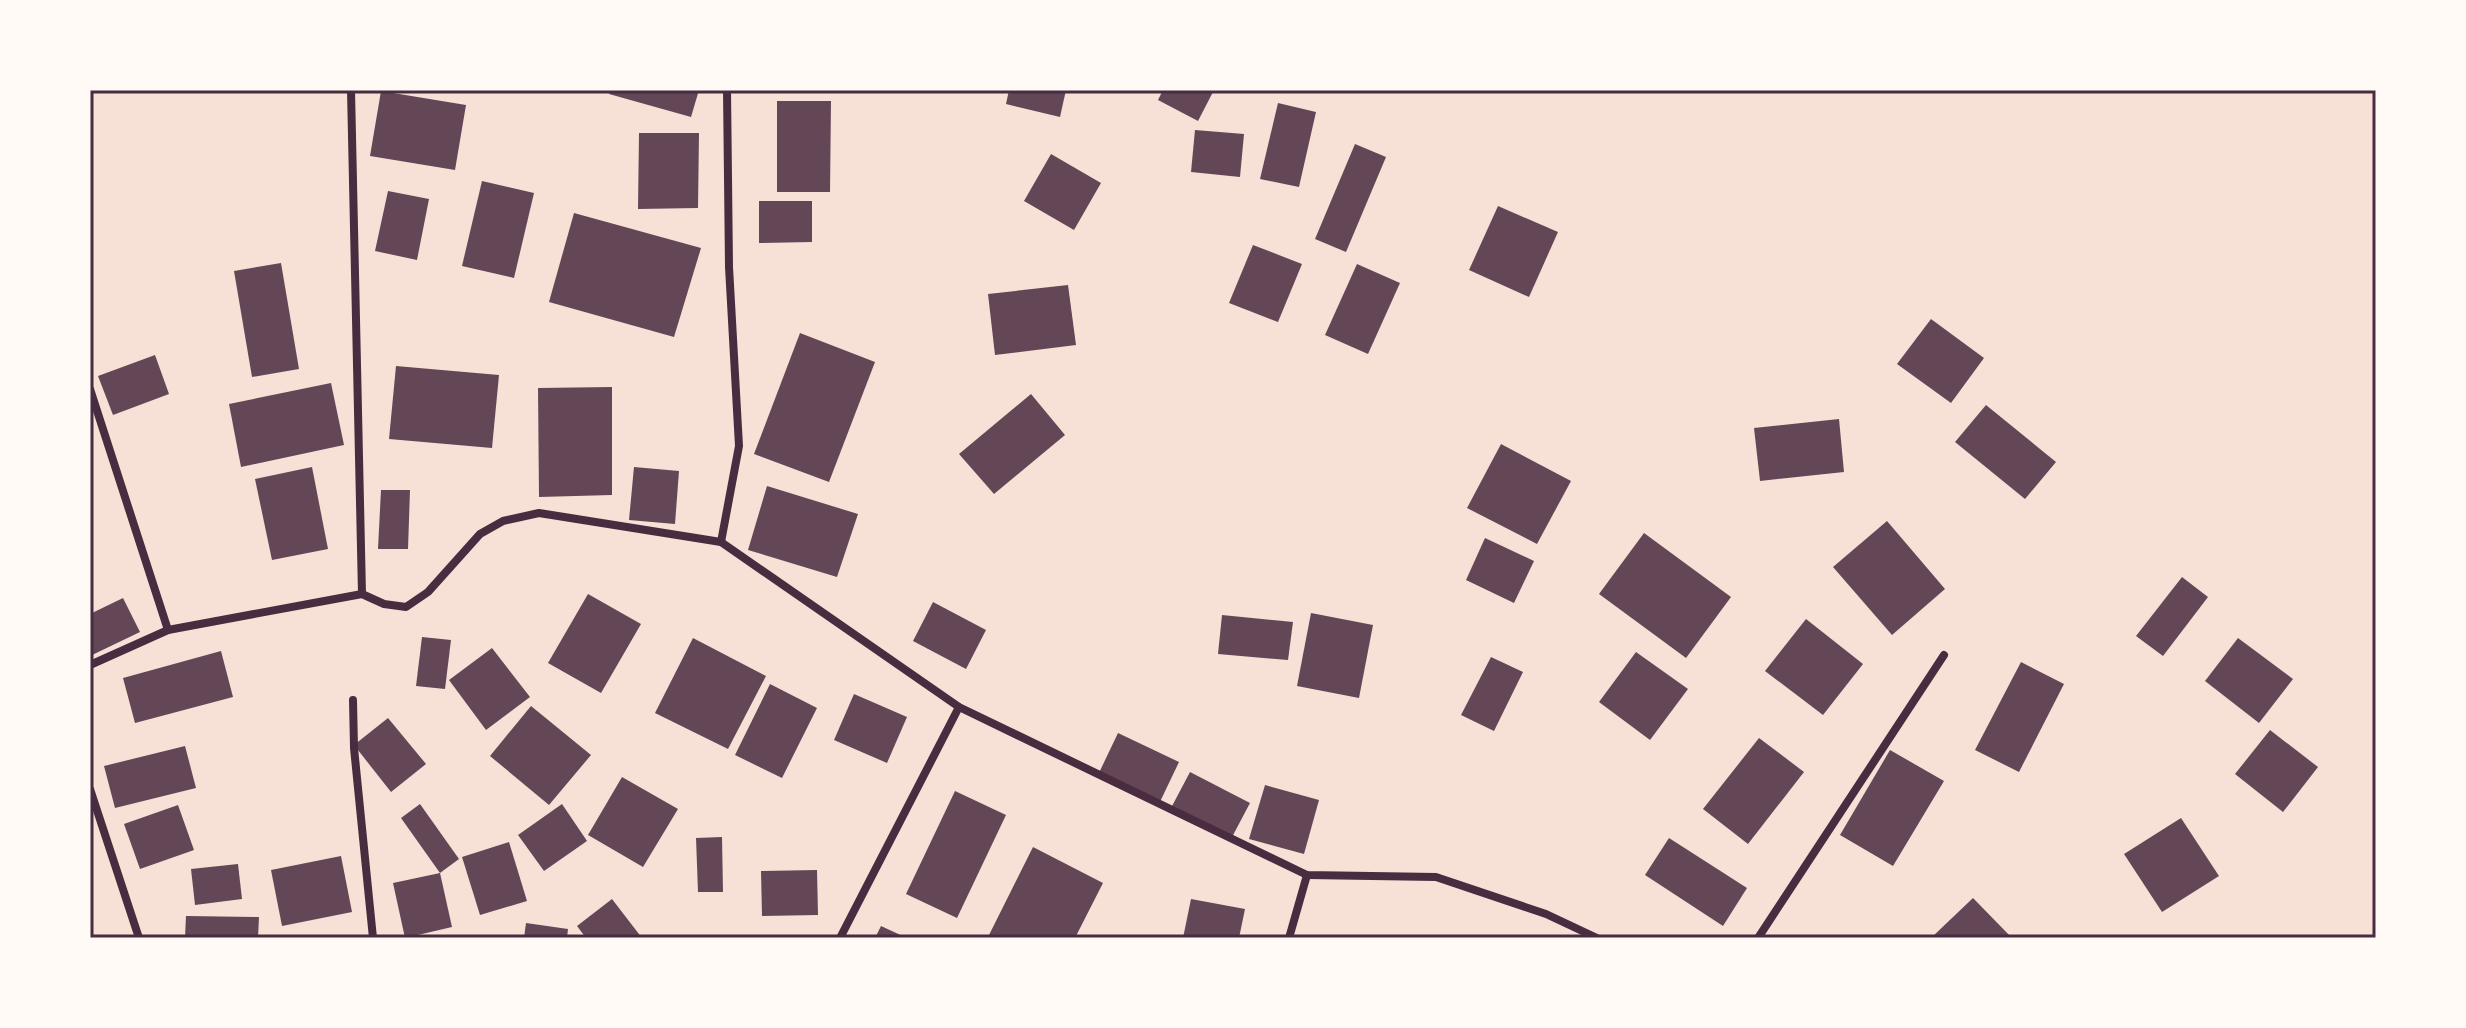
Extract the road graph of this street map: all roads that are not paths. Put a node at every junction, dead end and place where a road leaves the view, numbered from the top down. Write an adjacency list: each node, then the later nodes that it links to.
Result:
1 (351, 90): 5 (street)
2 (727, 90): 4 (street)
3 (90, 389): 6 (street)
4 (721, 542): 5 (street); 10 (street)
5 (362, 594): 6 (street)
6 (168, 630): 8 (street)
7 (1944, 655): 18 (street)
8 (90, 665)
9 (353, 700): 14 (street)
10 (959, 707): 12 (street); 15 (street)
11 (90, 789): 13 (street)
12 (1307, 875): 16 (street); 17 (street)
13 (139, 938)
14 (373, 938)
15 (840, 938)
16 (1289, 938)
17 (1597, 938)
18 (1758, 938)

